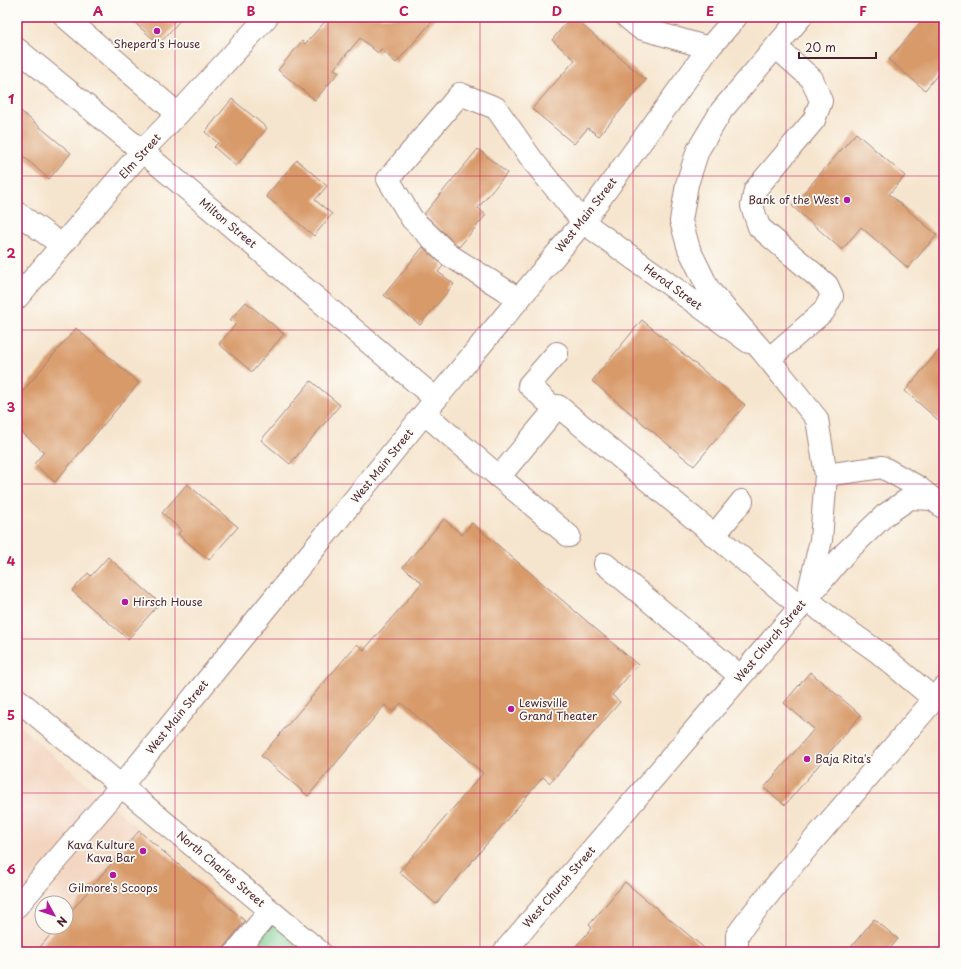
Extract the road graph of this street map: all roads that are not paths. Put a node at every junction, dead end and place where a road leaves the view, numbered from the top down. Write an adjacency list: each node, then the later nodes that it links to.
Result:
1 (64, 17): 9 (main road)
2 (267, 17): 9 (main road, Elm Street)
3 (627, 17): 7 (main road)
4 (736, 17): 7 (main road, West Main Street)
5 (801, 17): 6 (main road)
6 (776, 47): 17 (main road, West Church Street); 17 (main road)
7 (710, 48): 12 (main road, West Main Street)
8 (17, 49): 10 (main road, Milton Street)
9 (178, 114): 10 (main road, Elm Street)
10 (142, 151): 13 (main road, Elm Street); 18 (main road, Milton Street)
11 (17, 213): 13 (main road)
12 (583, 222): 15 (main road, West Main Street); 15 (main road, Herod Street); 17 (main road, Herod Street)
13 (62, 245): 14 (main road, Elm Street)
14 (17, 298)
15 (519, 299): 18 (main road, West Main Street)
16 (557, 353): 19 (main road)
17 (766, 356): 20 (main road, West Church Street)
18 (430, 406): 21 (main road, Milton Street); 31 (main road, West Main Street)
19 (556, 410): 21 (main road); 25 (main road)
20 (826, 475): 23 (main road); 27 (main road, West Church Street)
21 (499, 477): 24 (main road, Milton Street)
22 (742, 501): 25 (main road)
23 (938, 503): 27 (main road)
24 (568, 536)
25 (714, 536): 27 (main road)
26 (605, 564): 28 (main road)
27 (803, 602): 28 (main road, West Church Street); 29 (main road)
28 (740, 676): 36 (main road, West Church Street)
29 (939, 694): 37 (main road)
30 (17, 699): 31 (main road, North Charles Street)
31 (122, 785): 32 (main road, West Main Street); 33 (main road, North Charles Street)
32 (17, 906)
33 (270, 910): 34 (main road); 35 (main road, North Charles Street)
34 (236, 952)
35 (320, 952)
36 (504, 952)
37 (737, 952)

